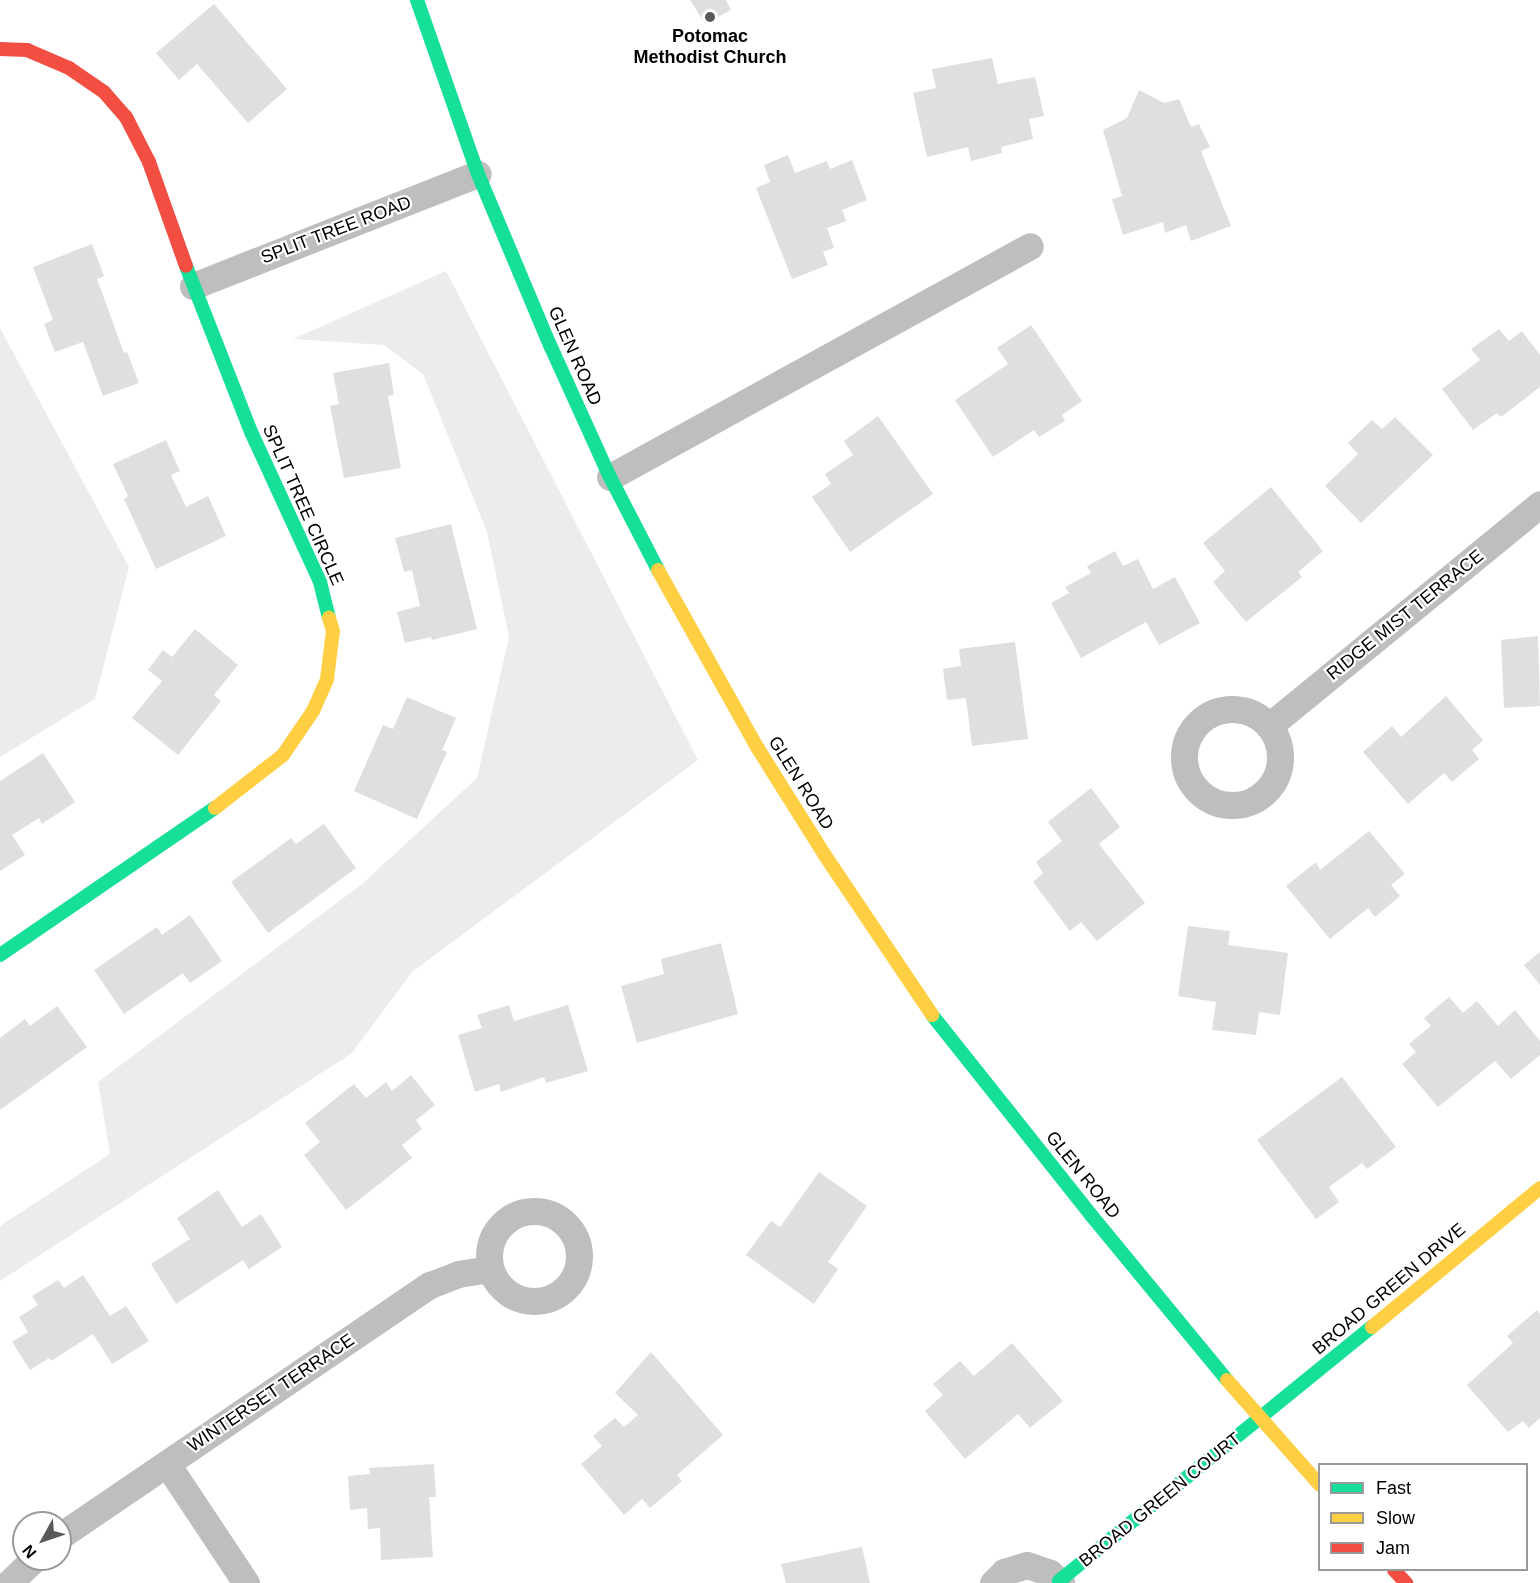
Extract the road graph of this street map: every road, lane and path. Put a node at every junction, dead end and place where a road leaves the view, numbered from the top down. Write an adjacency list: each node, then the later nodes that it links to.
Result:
1 (417, 0): 3 (street, GLEN ROAD)
2 (0, 49): 5 (street, SPLIT TREE CIRCLE)
3 (478, 174): 5 (street, SPLIT TREE ROAD); 6 (street, GLEN ROAD)
4 (1030, 246): 6 (street)
5 (193, 286): 9 (street, SPLIT TREE CIRCLE)
6 (610, 477): 12 (street, GLEN ROAD)
7 (1540, 504): 8 (street, RIDGE MIST TERRACE)
8 (1269, 726)
9 (0, 955)
10 (1540, 1188): 12 (street, BROAD GREEN DRIVE)
11 (490, 1269): 13 (street, WINTERSET TERRACE)
12 (1260, 1419): 14 (street, GLEN ROAD); 18 (street, BROAD GREEN COURT)
13 (167, 1464): 15 (street, WINTERSET TERRACE); 20 (street)
14 (1318, 1483)
15 (72, 1528)
16 (22, 1571): 19 (street)
17 (1396, 1571): 22 (street)
18 (1060, 1582): 21 (street, BROAD GREEN COURT)
19 (9, 1583)
20 (246, 1583)
21 (993, 1583)
22 (1406, 1583)

